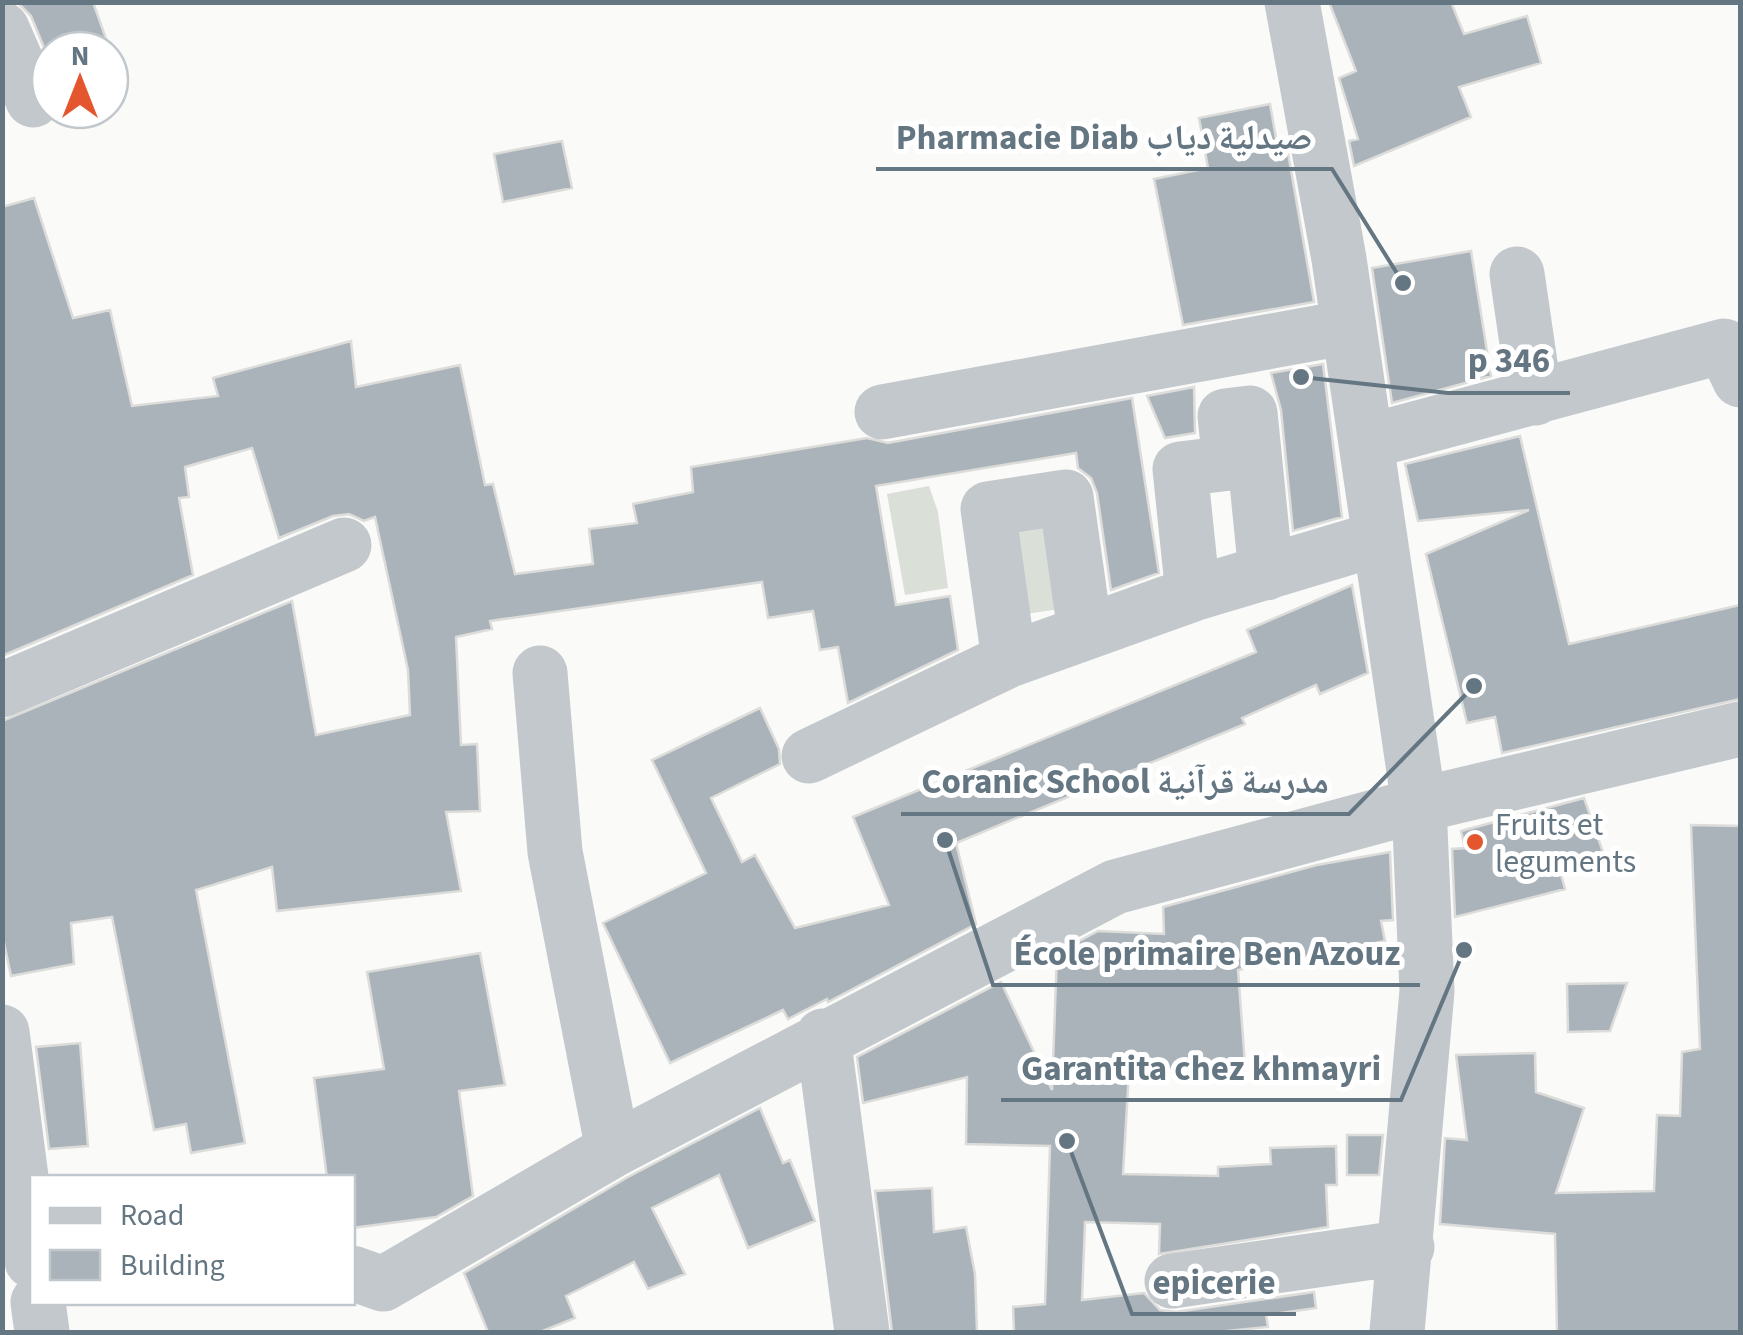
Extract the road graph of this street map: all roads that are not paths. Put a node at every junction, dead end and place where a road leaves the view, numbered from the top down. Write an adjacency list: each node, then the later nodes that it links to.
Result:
1 (1292, 2): 5 (street)
2 (2, 29): 3 (street)
3 (30, 93)
4 (1516, 274): 7 (street)
5 (1349, 328): 8 (street); 9 (street)
6 (1740, 380): 7 (street)
7 (1535, 398): 9 (street)
8 (882, 412)
9 (1366, 442): 10 (street)
10 (1380, 538): 12 (street); 20 (street)
11 (344, 545): 17 (street)
12 (1266, 573): 13 (street); 13 (street)
13 (1193, 594): 14 (street)
14 (1085, 632): 15 (street); 15 (street)
15 (1010, 660): 19 (street)
16 (540, 674): 23 (street)
17 (2, 690)
18 (1740, 728): 20 (street)
19 (809, 756)
20 (1420, 805): 22 (street); 26 (street)
21 (2, 1032): 24 (street)
22 (823, 1036): 23 (street); 31 (street)
23 (613, 1150): 27 (street)
24 (24, 1171): 25 (street)
25 (30, 1238)
26 (1407, 1247): 28 (street); 32 (street)
27 (355, 1274)
28 (1172, 1281)
29 (38, 1305): 30 (street)
30 (42, 1332)
31 (862, 1332)
32 (1398, 1332)

